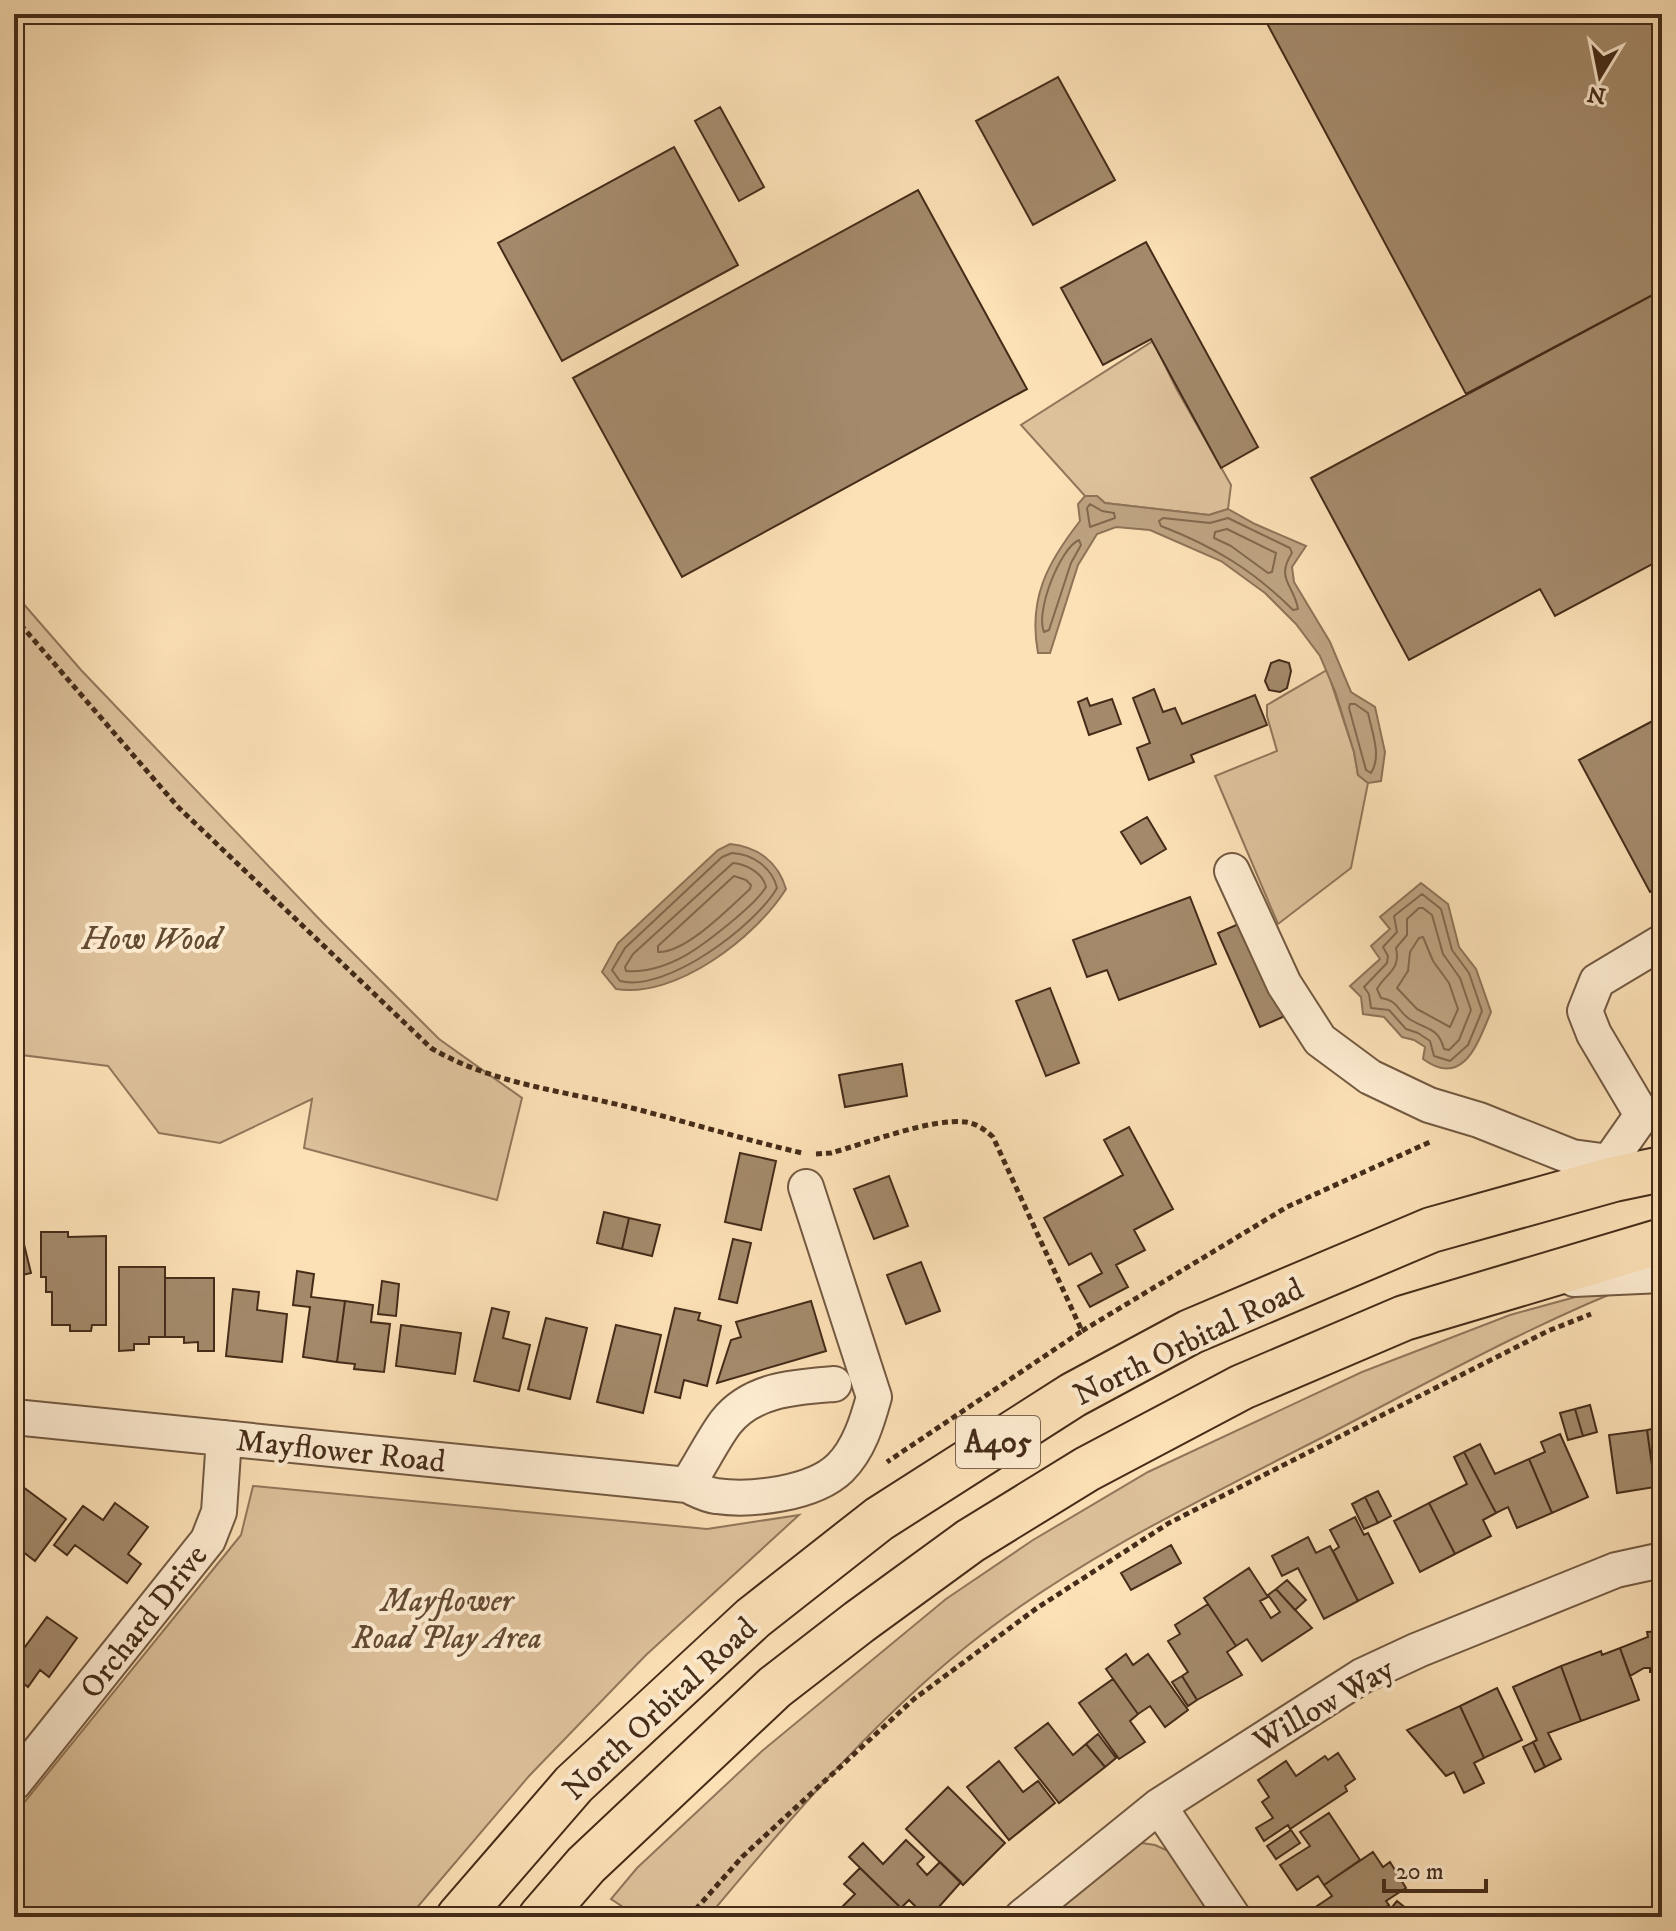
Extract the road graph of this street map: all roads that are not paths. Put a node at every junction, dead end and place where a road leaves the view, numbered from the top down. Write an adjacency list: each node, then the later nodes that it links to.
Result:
1 (1232, 871): 4 (street)
2 (1662, 942): 4 (street)
3 (1662, 1169): 4 (highway, North Orbital Road / A405)
4 (1612, 1170): 6 (highway); 17 (highway, North Orbital Road / A405)
5 (806, 1187): 13 (street, Mayflower Road)
6 (1662, 1203)
7 (1662, 1241): 9 (highway, North Orbital Road / A405)
8 (1662, 1275): 9 (street)
9 (1520, 1281): 18 (highway, North Orbital Road / A405)
10 (834, 1384): 13 (street)
11 (14, 1417): 12 (street, Mayflower Road)
12 (224, 1438): 13 (street, Mayflower Road); 15 (street, Orchard Drive)
13 (677, 1484)
14 (1662, 1560): 16 (street, Willow Way)
15 (14, 1783)
16 (1159, 1806): 19 (street, Willow Way); 20 (street)
17 (459, 1917)
18 (541, 1917)
19 (1022, 1917)
20 (1233, 1917)

